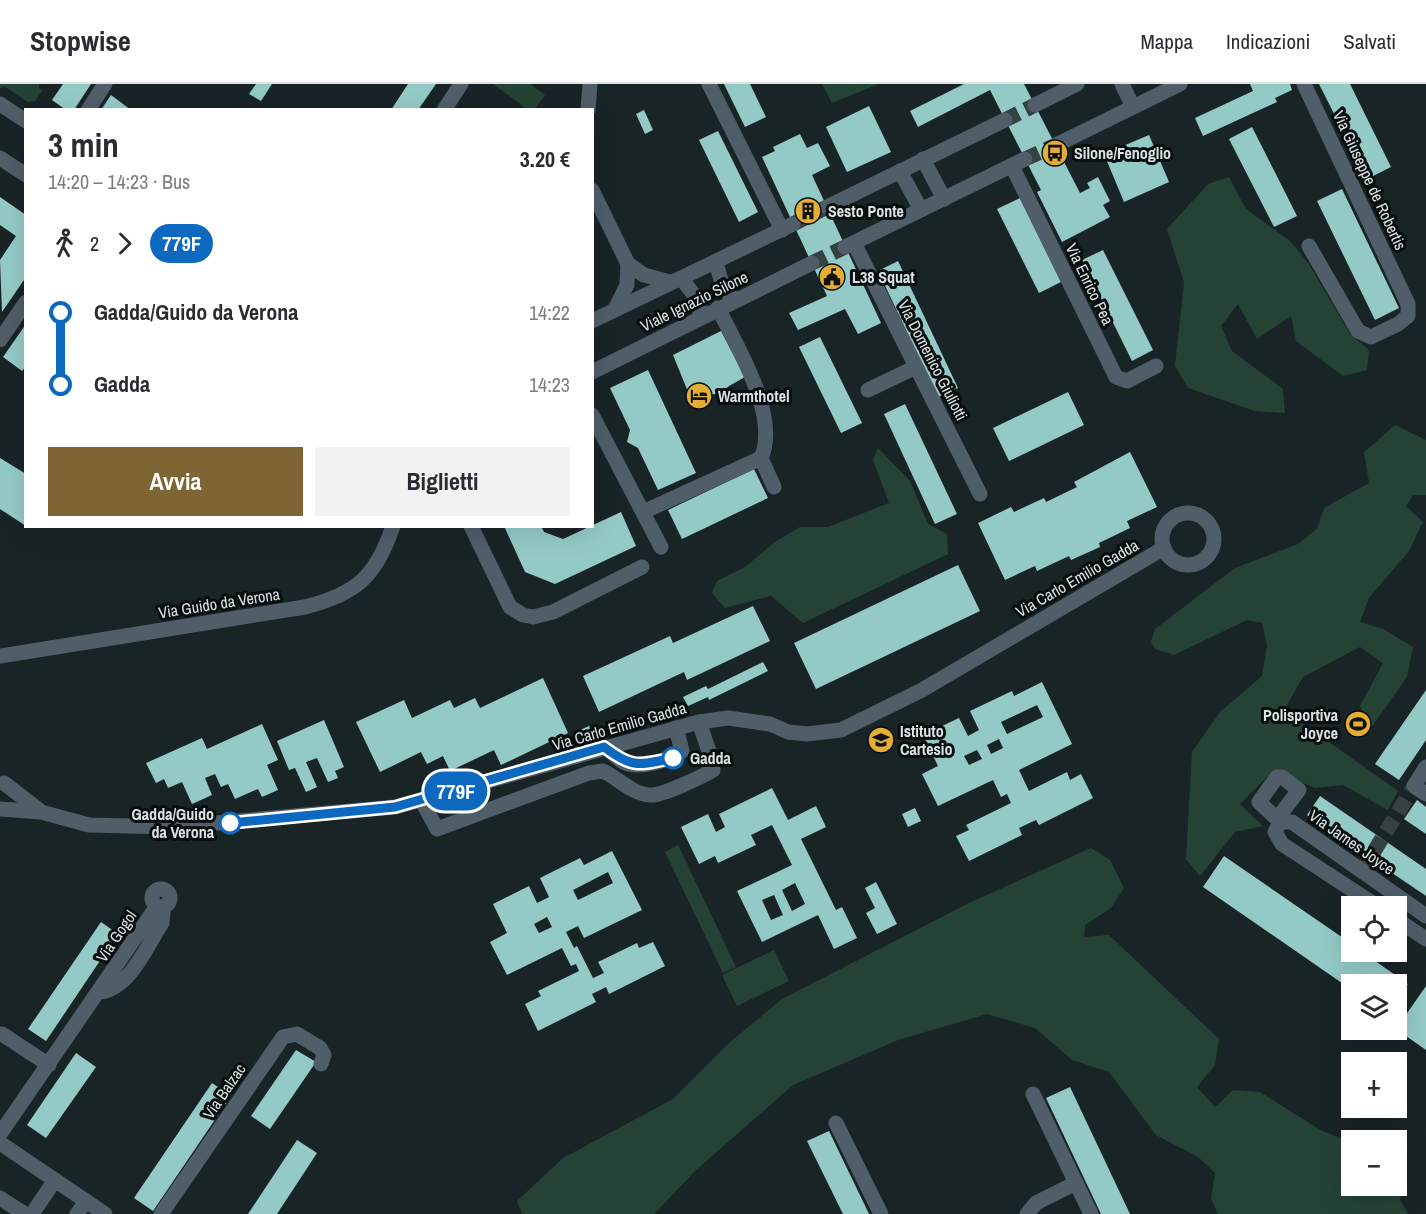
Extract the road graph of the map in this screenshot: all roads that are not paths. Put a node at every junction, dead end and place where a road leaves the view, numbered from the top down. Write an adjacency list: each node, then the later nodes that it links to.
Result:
1 (105, 84): 13 (street)
2 (461, 84): 14 (street)
3 (590, 84): 15 (street)
4 (709, 84): 28 (street, Viale Ignazio Silone)
5 (1077, 84): 10 (street)
6 (1122, 84): 12 (street)
7 (1180, 84): 9 (street)
8 (1304, 84): 27 (street, Via Giuseppe de Robertis)
9 (1156, 89): 12 (street)
10 (1041, 96)
11 (2, 106): 16 (street)
12 (1133, 107): 18 (street)
13 (89, 108)
14 (445, 108)
15 (588, 108)
16 (24, 120)
17 (1005, 120): 20 (street)
18 (1056, 145)
19 (0, 158): 22 (street)
20 (923, 159): 21 (street); 24 (street)
21 (900, 171): 25 (street); 26 (street)
22 (24, 174)
23 (594, 194): 29 (street)
24 (944, 199): 26 (street); 40 (street, Via Enrico Pea)
25 (827, 207)
26 (921, 210): 41 (street, Via Domenico Giuliotti)
27 (1309, 246)
28 (716, 263): 31 (street, Viale Ignazio Silone); 32 (street)
29 (628, 264): 31 (street); 35 (street)
30 (812, 264): 32 (street, Viale Ignazio Silone)
31 (675, 280): 35 (street, Viale Ignazio Silone); 36 (street)
32 (735, 301): 34 (street, Viale Ignazio Silone)
33 (24, 304): 38 (street)
34 (718, 308): 36 (street, Viale Ignazio Silone); 45 (street)
35 (615, 309): 37 (street, Viale Ignazio Silone)
36 (701, 317): 42 (street, Viale Ignazio Silone)
37 (594, 320)
38 (5, 323): 39 (street)
39 (0, 340)
40 (1156, 366)
41 (916, 367): 43 (street); 47 (street, Via Domenico Giuliotti)
42 (594, 371)
43 (868, 390)
44 (594, 419): 48 (street)
45 (761, 458): 46 (street); 48 (street)
46 (774, 487)
47 (980, 494)
48 (643, 512): 51 (street)
49 (392, 528): 54 (street, Via Guido da Verona)
50 (472, 528): 53 (street)
51 (661, 547)
52 (1164, 548): 55 (street, Via Carlo Emilio Gadda)
53 (642, 567)
54 (4, 657)
55 (699, 722): 56 (street, Via Carlo Emilio Gadda); 61 (street)
56 (676, 728): 57 (street, Via Carlo Emilio Gadda); 57 (street)
57 (604, 747): 58 (street, Via Carlo Emilio Gadda)
58 (554, 763): 61 (street); 63 (street, Via Carlo Emilio Gadda)
59 (1426, 767): 62 (street)
60 (2, 778): 64 (street); 66 (street, Via Carlo Emilio Gadda)
61 (562, 783): 63 (street)
62 (1420, 790)
63 (421, 800): 66 (street, Via Carlo Emilio Gadda)
64 (0, 803)
65 (0, 809): 66 (street, Via Carlo Emilio Gadda)
66 (41, 812)
67 (1362, 896): 68 (street, Via James Joyce)
68 (1397, 896)
69 (1407, 903): 71 (street, Via James Joyce)
70 (157, 906): 76 (street, Via Gogol)
71 (1426, 916)
72 (1407, 926): 73 (street)
73 (1426, 939)
74 (2, 1034): 76 (street)
75 (321, 1064): 88 (street, Via Balzac)
76 (49, 1065): 79 (street, Via Gogol)
77 (1033, 1094): 82 (street)
78 (836, 1123): 89 (street)
79 (0, 1134)
80 (0, 1143): 81 (street)
81 (55, 1180): 84 (street); 86 (street)
82 (1076, 1183): 90 (street); 91 (street)
83 (0, 1198): 85 (street)
84 (82, 1208): 87 (street)
85 (25, 1214)
86 (32, 1214)
87 (105, 1214)
88 (161, 1214)
89 (880, 1214)
90 (1027, 1214)
91 (1091, 1214)

